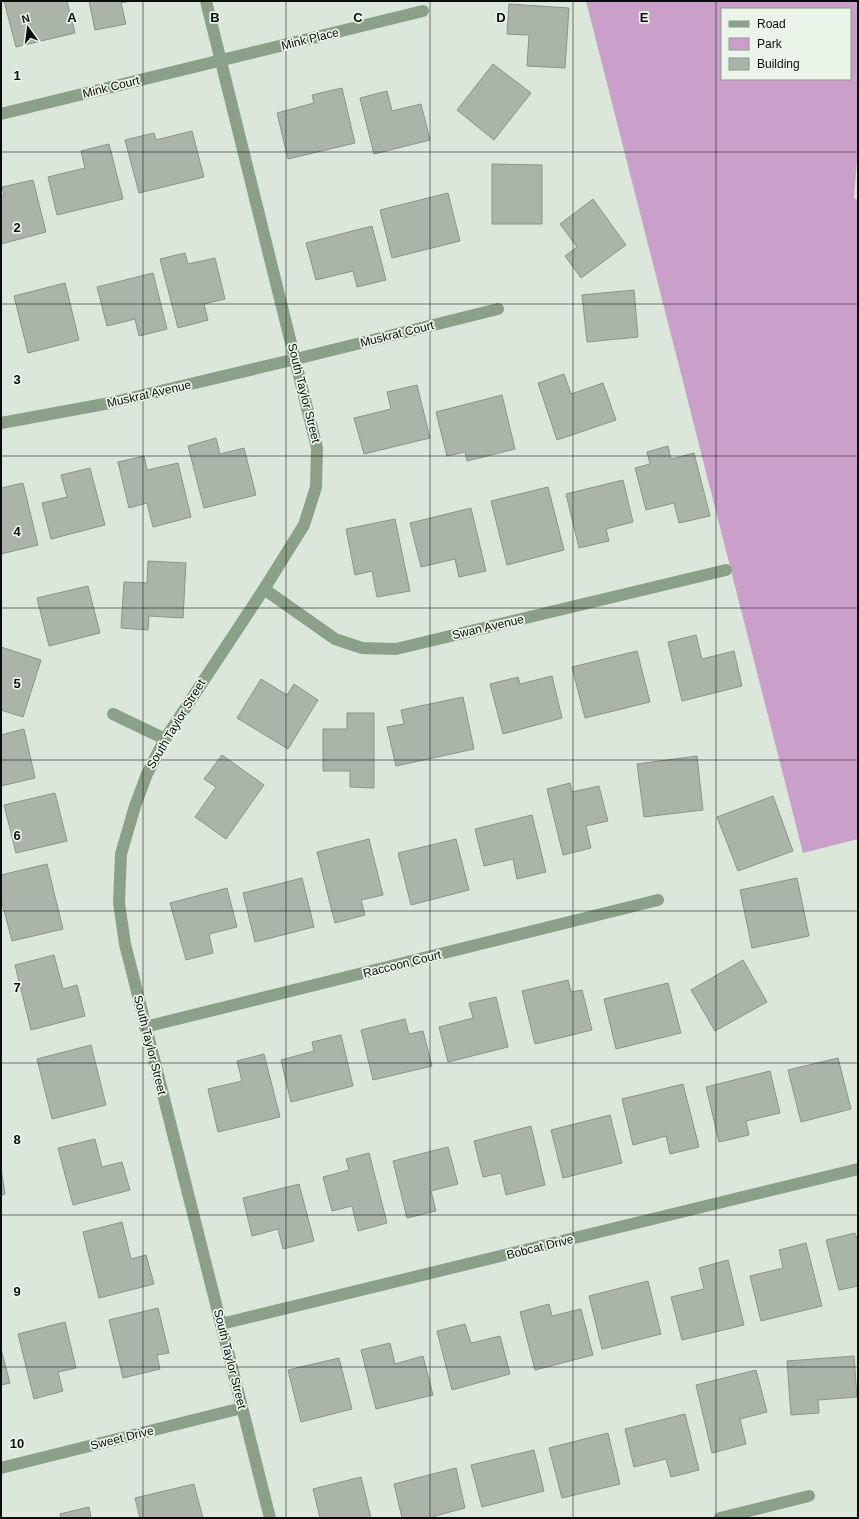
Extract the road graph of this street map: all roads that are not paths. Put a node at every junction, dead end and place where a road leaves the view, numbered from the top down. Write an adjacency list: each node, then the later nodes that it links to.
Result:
1 (206, 1): 3 (street, South Taylor Street)
2 (423, 11): 3 (street, Mink Place)
3 (220, 60): 4 (street, Mink Court); 6 (street, South Taylor Street)
4 (1, 114)
5 (498, 309): 6 (street, Muskrat Court)
6 (296, 359): 7 (street, Muskrat Avenue); 9 (street, South Taylor Street)
7 (1, 423)
8 (726, 570): 9 (street, Swan Avenue)
9 (264, 589): 11 (street, South Taylor Street)
10 (113, 714): 11 (street)
11 (165, 739): 13 (street, South Taylor Street)
12 (658, 900): 13 (street, Raccoon Court)
13 (145, 1027): 15 (street, South Taylor Street)
14 (858, 1169): 15 (street, Bobcat Drive)
15 (221, 1324): 16 (street, South Taylor Street)
16 (242, 1408): 17 (street, Sweet Drive); 19 (street, South Taylor Street)
17 (1, 1468)
18 (809, 1496): 20 (street)
19 (270, 1518)
20 (720, 1518)

